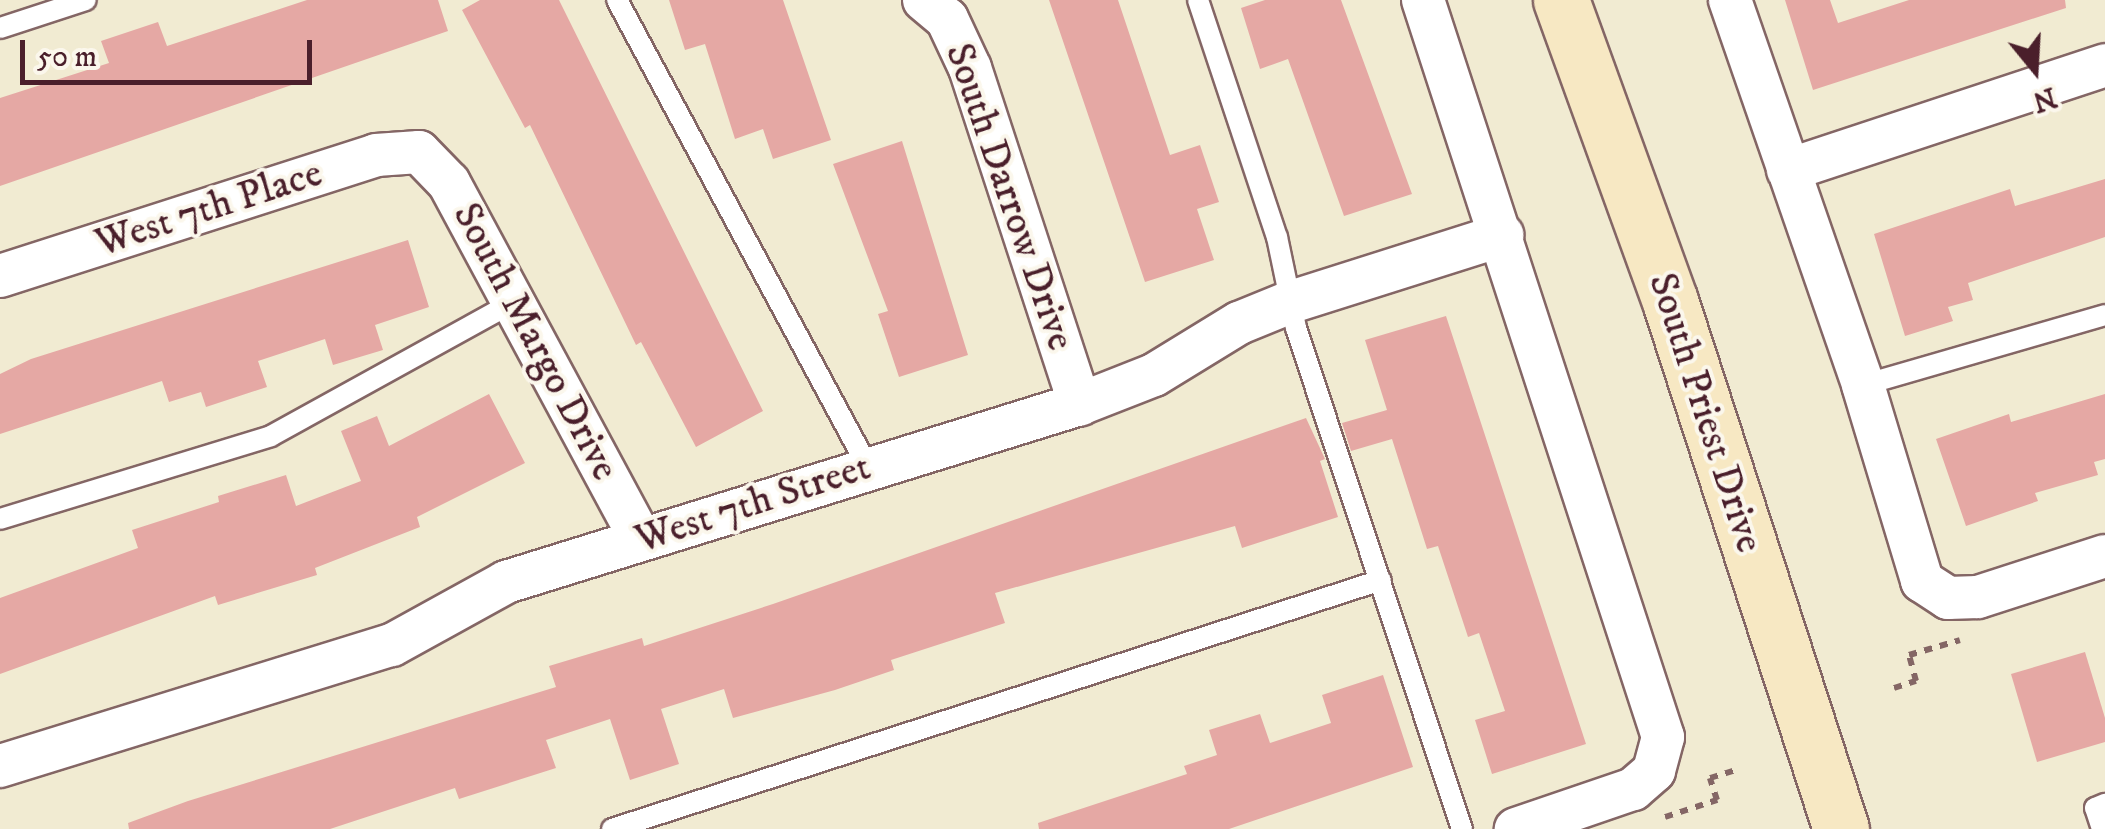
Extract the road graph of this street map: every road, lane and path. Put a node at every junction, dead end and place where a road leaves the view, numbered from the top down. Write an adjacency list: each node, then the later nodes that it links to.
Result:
1 (86, 0): 8 (lane)
2 (617, 0): 19 (lane)
3 (924, 0): 18 (street, South Darrow Drive)
4 (1198, 0): 15 (lane)
5 (1422, 0): 12 (street)
6 (1561, 0): 33 (main road, South Priest Drive)
7 (1730, 0): 11 (street)
8 (0, 28)
9 (2105, 65): 11 (street)
10 (419, 152): 13 (street, West 7th Place); 14 (street, South Margo Drive)
11 (1788, 170): 17 (street)
12 (1502, 235): 15 (street, West 7th Street); 28 (street)
13 (0, 276)
14 (514, 302): 20 (lane); 21 (street, South Margo Drive)
15 (1288, 303): 18 (street, West 7th Street); 23 (lane)
16 (2105, 315): 17 (lane)
17 (1863, 385): 24 (street)
18 (1080, 404): 19 (street, West 7th Street)
19 (868, 467): 21 (street, West 7th Street)
20 (0, 518)
21 (641, 539): 26 (street, West 7th Street)
22 (2105, 556): 24 (street)
23 (1381, 580): 30 (lane); 31 (lane)
24 (1957, 614): 25 (path)
25 (1894, 688)
26 (0, 766)
27 (1739, 770): 28 (path)
28 (1649, 803): 32 (street)
29 (2105, 804): 34 (lane)
30 (612, 829)
31 (1462, 829)
32 (1516, 829)
33 (1842, 829)
34 (2102, 829)

